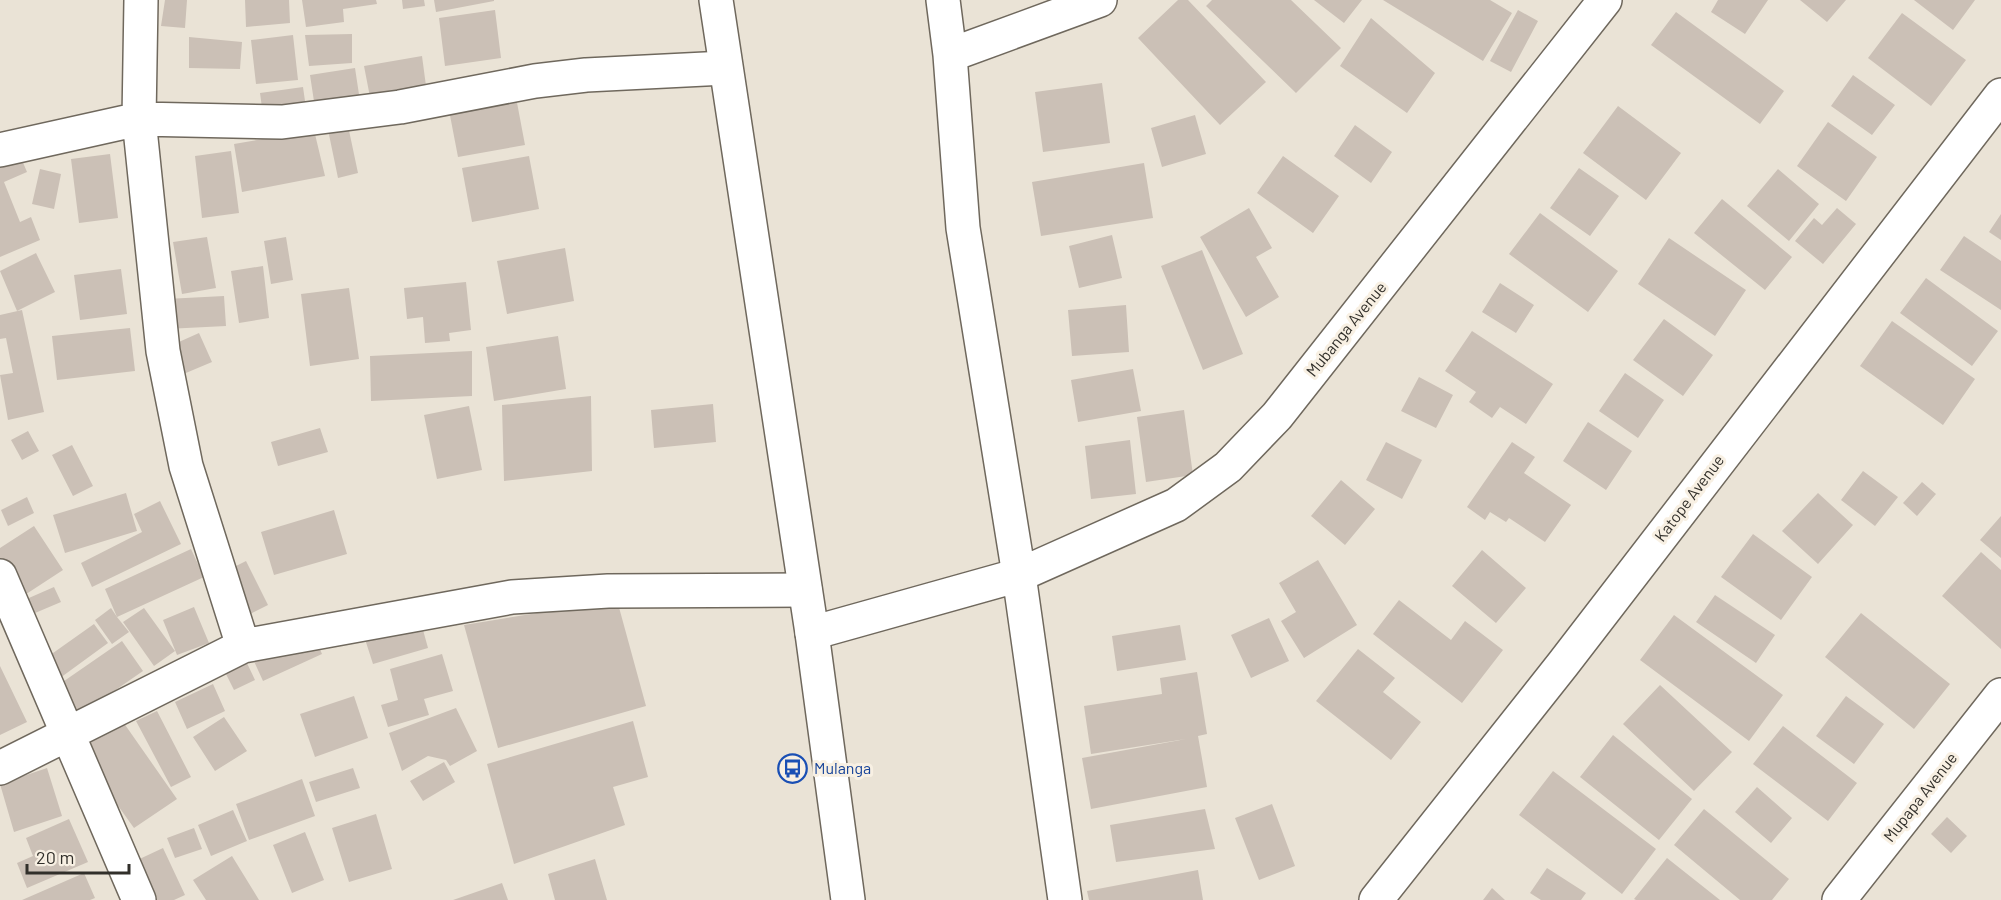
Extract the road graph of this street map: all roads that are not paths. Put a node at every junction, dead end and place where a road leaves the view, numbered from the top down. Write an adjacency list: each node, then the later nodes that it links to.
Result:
1 (141, 0): 9 (street)
2 (716, 0): 7 (street)
3 (943, 0): 6 (street)
4 (1100, 0): 6 (street)
5 (1605, 0): 11 (street, Mubanga Avenue)
6 (950, 56): 11 (street)
7 (725, 68): 9 (street); 13 (street)
8 (2001, 95): 22 (street, Katope Avenue)
9 (139, 118): 10 (street); 15 (street)
10 (0, 150)
11 (1019, 574): 14 (street, Mubanga Avenue); 21 (street)
12 (0, 576): 17 (street)
13 (805, 590): 14 (street); 15 (street)
14 (812, 633): 20 (street)
15 (243, 646): 17 (street)
16 (2001, 695): 23 (street, Mupapa Avenue)
17 (70, 736): 18 (street); 19 (street)
18 (0, 768)
19 (139, 900)
20 (848, 900)
21 (1065, 900)
22 (1376, 900)
23 (1839, 900)

